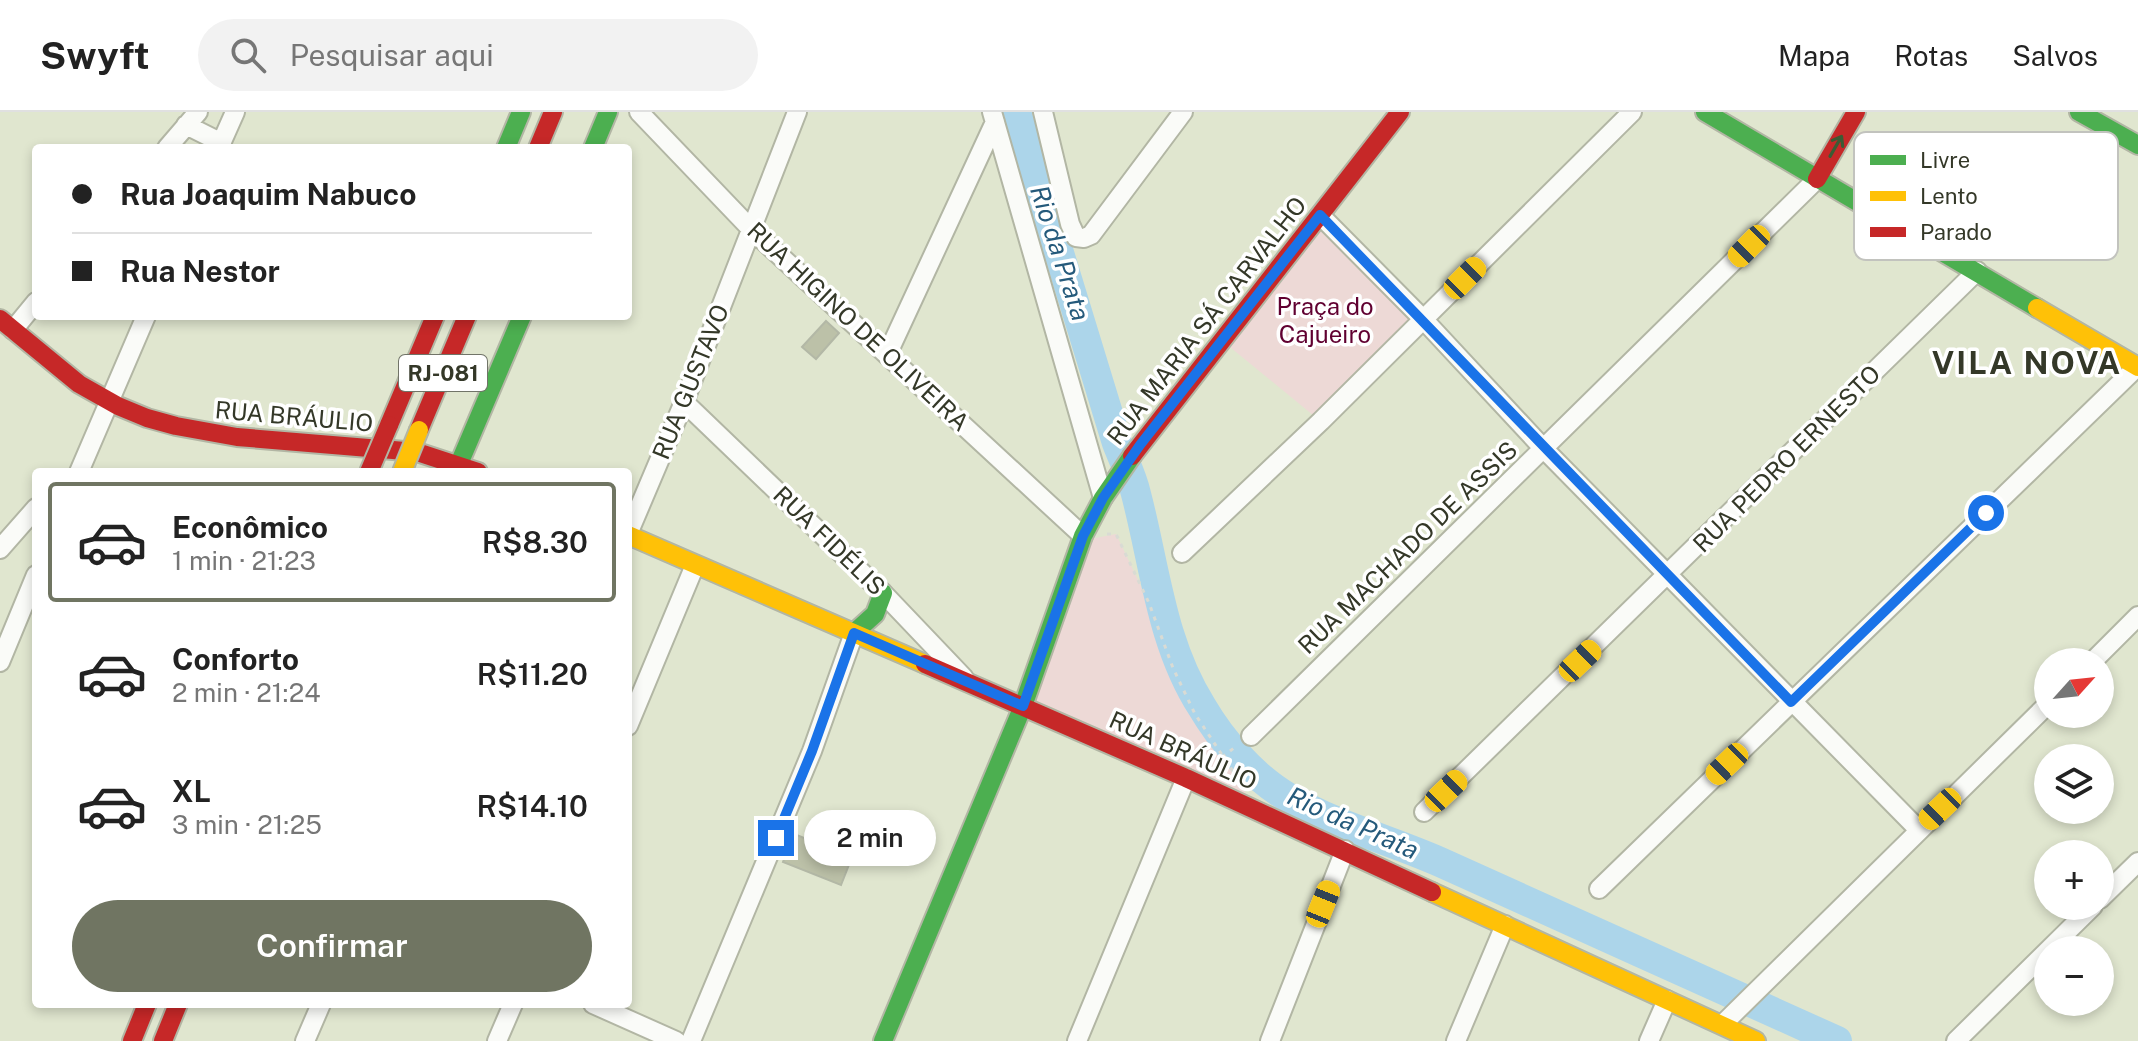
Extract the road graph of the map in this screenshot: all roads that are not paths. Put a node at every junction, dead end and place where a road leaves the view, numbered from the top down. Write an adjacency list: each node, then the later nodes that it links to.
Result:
1 (235, 112): 22 (street)
2 (505, 112): 19 (street)
3 (521, 112): 19 (street)
4 (553, 112): 23 (street)
5 (608, 112): 24 (street)
6 (639, 112): 29 (street, RUA HIGINO DE OLIVEIRA)
7 (797, 112): 29 (street, RUA GUSTAVO)
8 (1043, 112): 9 (street)
9 (1183, 112)
10 (1400, 112): 28 (street, RUA MARIA SÁ CARVALHO)
11 (1632, 112): 33 (street)
12 (1705, 112): 26 (street)
13 (1856, 112): 26 (street, RUA MACHADO DE ASSIS, one-way to 13)
14 (2079, 112): 17 (street)
15 (994, 117): 39 (street); 51 (street)
16 (192, 118): 20 (street); 21 (street)
17 (2115, 132)
18 (2118, 134): 25 (street)
19 (508, 143)
20 (170, 144)
21 (220, 144)
22 (221, 144)
23 (540, 144)
24 (595, 144)
25 (2138, 145)
26 (1817, 179): 27 (street); 44 (street, RUA MACHADO DE ASSIS)
27 (1854, 200)
28 (1320, 215): 33 (street); 51 (street, RUA MARIA SÁ CARVALHO)
29 (752, 230): 39 (street, RUA HIGINO DE OLIVEIRA); 42 (street, RUA GUSTAVO)
30 (1958, 260): 31 (street)
31 (1977, 271): 40 (street); 59 (street, RUA PEDRO ERNESTO)
32 (32, 305): 38 (street)
33 (1423, 319): 44 (street); 57 (street)
34 (144, 320): 41 (street)
35 (433, 320): 48 (street, RJ-081, bridge)
36 (465, 320): 49 (street, RJ-081, bridge)
37 (520, 320): 45 (street)
38 (6, 324): 41 (street, RUA BRÁULIO)
39 (887, 355): 55 (street, RUA HIGINO DE OLIVEIRA)
40 (2138, 367): 67 (street)
41 (108, 402): 43 (street); 45 (street, RUA BRÁULIO)
42 (684, 402): 53 (street, RUA GUSTAVO); 61 (street, RUA FIDÉLIS)
43 (90, 446): 46 (street); 47 (street)
44 (1544, 449): 59 (street); 71 (street, RUA MACHADO DE ASSIS)
45 (459, 464): 50 (street, RUA BRÁULIO)
46 (71, 468)
47 (81, 468)
48 (371, 468)
49 (404, 468)
50 (468, 468)
51 (1103, 498): 55 (street, RUA MARIA SÁ CARVALHO)
52 (32, 513): 56 (street)
53 (632, 525)
54 (632, 536): 58 (street, RUA BRÁULIO)
55 (1083, 536): 68 (street, RUA MARIA SÁ CARVALHO)
56 (0, 549)
57 (1182, 553)
58 (695, 565): 63 (street, RUA BRÁULIO); 69 (street)
59 (1670, 574): 67 (street); 73 (street, RUA PEDRO ERNESTO)
60 (32, 585): 65 (street)
61 (883, 593): 63 (street); 66 (street, RUA FIDÉLIS)
62 (2138, 616): 64 (street)
63 (854, 633): 66 (street, RUA BRÁULIO); 93 (street)
64 (2106, 648)
65 (0, 662)
66 (970, 684): 68 (street, RUA BRÁULIO)
67 (1791, 702): 74 (street); 78 (street)
68 (1023, 706): 72 (street, RUA BRÁULIO); 94 (street, RUA MARIA SÁ CARVALHO)
69 (632, 716)
70 (2034, 718): 74 (street)
71 (1251, 736)
72 (1186, 778): 75 (street, RUA BRÁULIO); 95 (street)
73 (1424, 812)
74 (1919, 830): 87 (street)
75 (1345, 850): 80 (street, RUA BRÁULIO); 96 (street)
76 (2138, 862): 77 (street)
77 (2114, 885)
78 (1599, 889)
79 (2079, 920): 100 (street)
80 (1505, 925): 81 (street, RUA BRÁULIO); 97 (street)
81 (1667, 1000): 87 (street, RUA BRÁULIO); 98 (street)
82 (145, 1008): 88 (street)
83 (176, 1008): 89 (street)
84 (319, 1008): 90 (street)
85 (511, 1008): 91 (street)
86 (602, 1008): 92 (street)
87 (1723, 1024): 99 (street, RUA BRÁULIO)
88 (132, 1041)
89 (163, 1041)
90 (305, 1041)
91 (497, 1041)
92 (676, 1041)
93 (691, 1041)
94 (883, 1041)
95 (1077, 1041)
96 (1270, 1041)
97 (1456, 1041)
98 (1649, 1041)
99 (1756, 1041)
100 (1956, 1041)

